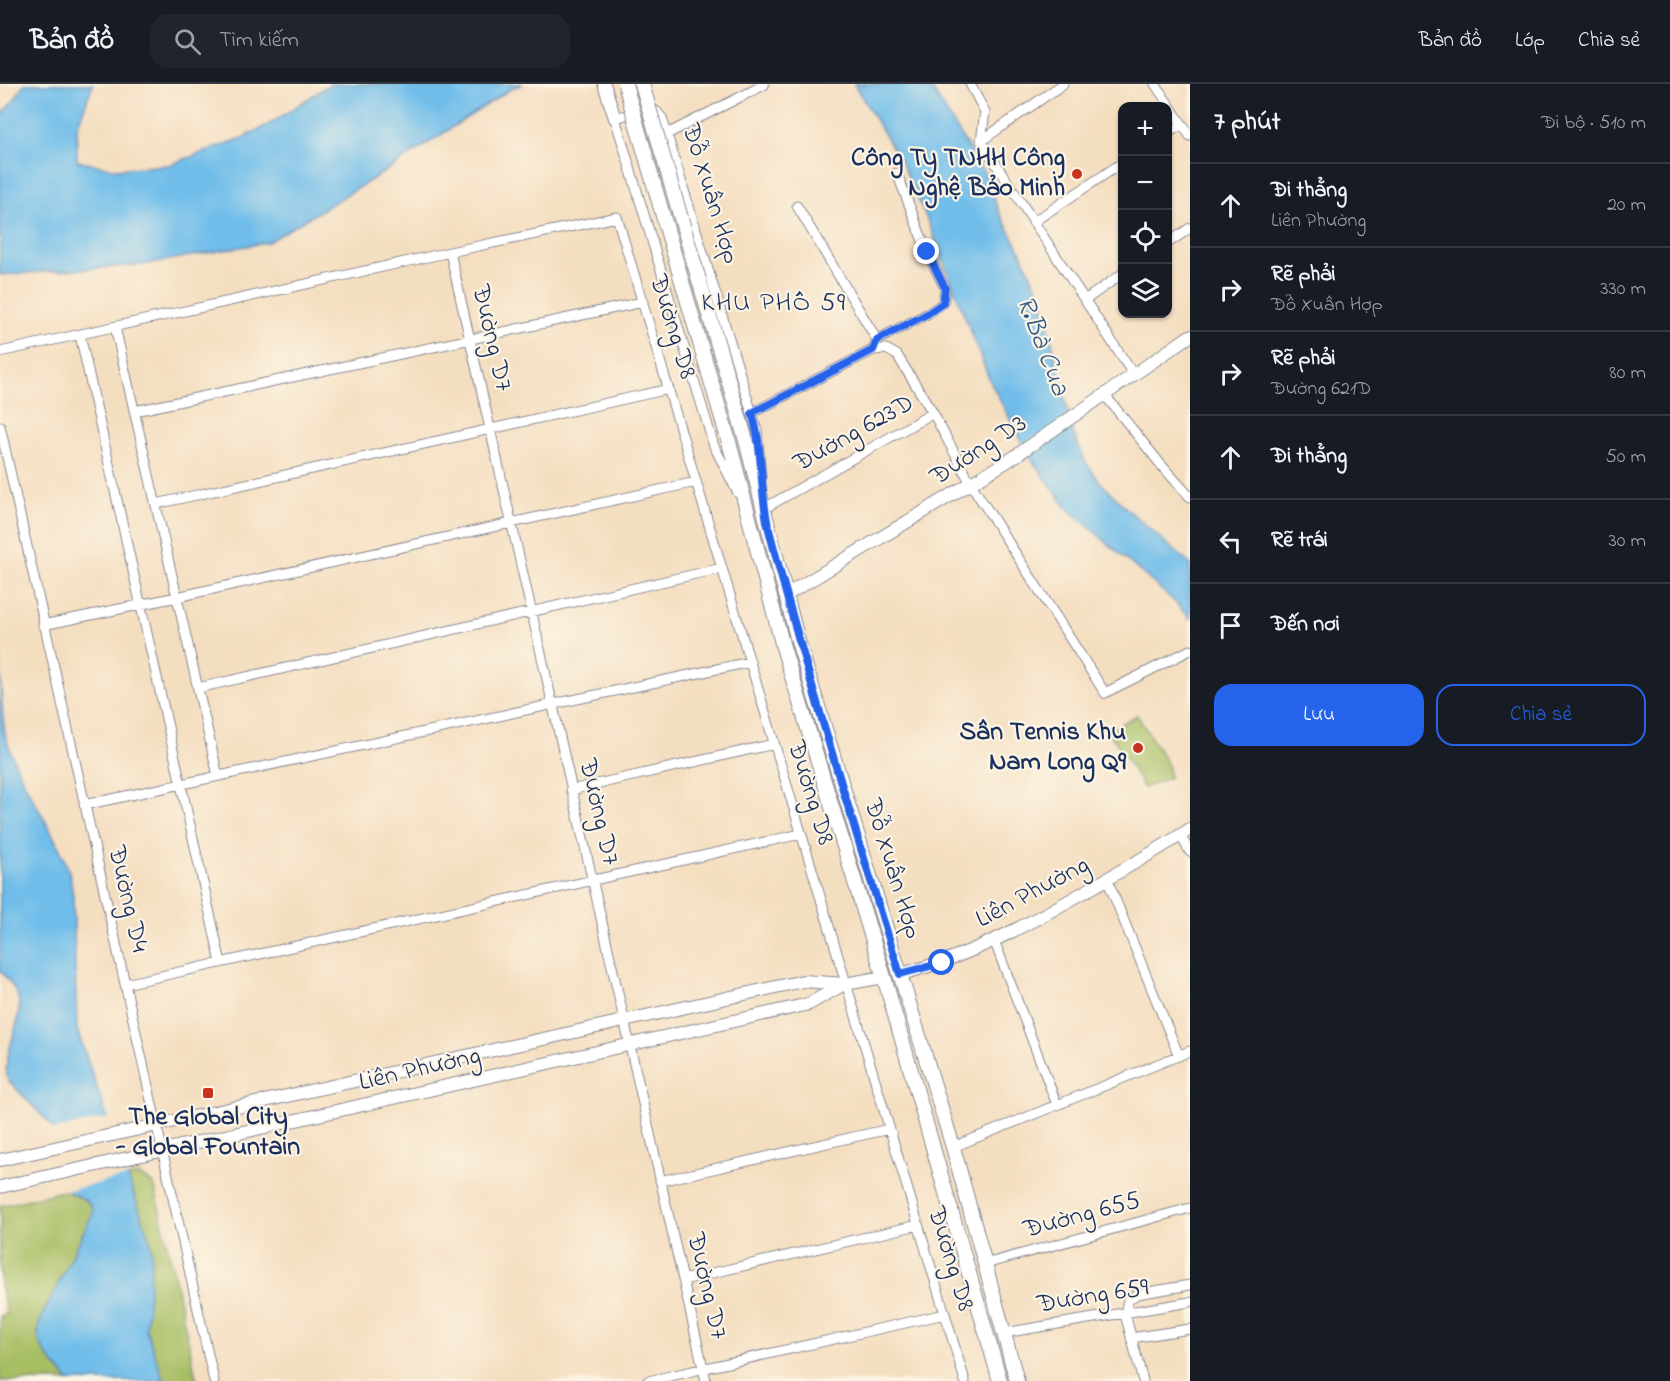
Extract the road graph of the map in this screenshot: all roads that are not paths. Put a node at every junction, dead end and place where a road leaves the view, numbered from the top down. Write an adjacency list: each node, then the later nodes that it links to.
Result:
1 (604, 84): 8 (street, Đỗ Xuân Hợp)
2 (625, 84): 44 (main road, Đỗ Xuân Hợp, bridge)
3 (642, 84): 43 (main road, Đỗ Xuân Hợp, bridge)
4 (970, 84): 13 (street)
5 (1063, 84): 13 (street)
6 (1155, 84): 9 (street)
7 (764, 85): 11 (street)
8 (615, 118): 11 (street, Đỗ Xuân Hợp); 44 (street, Đỗ Xuân Hợp)
9 (1182, 124): 10 (street); 12 (street)
10 (1172, 130)
11 (667, 134): 35 (street, Đỗ Xuân Hợp)
12 (1190, 136)
13 (981, 141): 17 (street)
14 (1118, 166): 17 (street)
15 (897, 173): 28 (street)
16 (797, 206): 28 (street)
17 (1033, 222): 22 (street)
18 (1190, 228): 19 (street)
19 (1172, 240)
20 (450, 252): 23 (street, Đường D8); 24 (street); 27 (street, Đường D7)
21 (1118, 277): 22 (street)
22 (1085, 300): 31 (street)
23 (643, 302): 27 (street); 32 (street, Đường D8)
24 (115, 327): 25 (street); 34 (street)
25 (80, 335): 30 (street); 50 (street)
26 (1190, 336): 31 (street, Đường D3)
27 (470, 339): 34 (street); 38 (street, Đường D7)
28 (877, 340): 29 (street)
29 (873, 350): 35 (street); 36 (street)
30 (0, 352)
31 (1133, 374): 33 (street, Đường D3)
32 (669, 389): 38 (street); 39 (street, Đường D8)
33 (1099, 397): 40 (street, Đường D3); 41 (street)
34 (135, 411): 42 (street)
35 (752, 413): 43 (street, Đỗ Xuân Hợp)
36 (933, 413): 40 (street); 43 (street, Đường 623D)
37 (0, 426): 52 (street, Đường D4)
38 (490, 429): 42 (street); 45 (street, Đường D7)
39 (696, 482): 45 (street); 46 (street, Đường D8)
40 (971, 484): 47 (street, Đường D3); 53 (street)
41 (1190, 497)
42 (156, 504): 48 (street)
43 (763, 508): 47 (main road, Đỗ Xuân Hợp)
44 (747, 511): 49 (main road, Đỗ Xuân Hợp)
45 (511, 523): 48 (street); 51 (street, Đường D7)
46 (722, 568): 51 (street); 54 (street, Đường D8)
47 (786, 595): 49 (main road); 69 (main road, Đỗ Xuân Hợp)
48 (177, 597): 50 (street); 55 (street)
49 (770, 601): 70 (main road, Đỗ Xuân Hợp)
50 (141, 604): 52 (street); 59 (street)
51 (531, 612): 55 (street); 56 (street, Đường D7)
52 (44, 624): 61 (street, Đường D4)
53 (1190, 650)
54 (750, 662): 56 (street); 57 (street, Đường D8)
55 (198, 688): 58 (street)
56 (552, 705): 58 (street); 60 (street, Đường D7)
57 (774, 744): 60 (street); 63 (street, Đường D8)
58 (218, 776): 59 (street)
59 (181, 784): 61 (street); 68 (street)
60 (571, 790): 66 (street, Đường D7)
61 (84, 804): 71 (street, Đường D4)
62 (1187, 832): 64 (street); 65 (street, Liên Phường)
63 (801, 834): 66 (street); 72 (street, Đường D8)
64 (1190, 852)
65 (1107, 879): 67 (street, Liên Phường); 76 (street)
66 (592, 880): 68 (street); 73 (street, Đường D7)
67 (994, 940): 69 (street, Liên Phường); 77 (street)
68 (221, 963): 71 (street)
69 (900, 974): 70 (main road); 80 (main road, Đỗ Xuân Hợp)
70 (884, 977): 72 (street, Liên Phường); 95 (main road, Đỗ Xuân Hợp)
71 (124, 984): 78 (street, Đường D4)
72 (845, 984): 73 (street, Liên Phường); 74 (street, Liên Phường); 79 (street, Đường D8)
73 (623, 1021): 74 (street, Đường D7); 78 (street, Liên Phường)
74 (629, 1045): 81 (street, Liên Phường); 83 (street, Đường D7)
75 (1190, 1051): 76 (street)
76 (1179, 1056): 77 (street)
77 (1057, 1105): 80 (street)
78 (156, 1125): 81 (street, Đường D4); 82 (street, Liên Phường)
79 (889, 1129): 83 (street); 86 (street, Đường D8)
80 (953, 1148): 87 (main road, Đỗ Xuân Hợp)
81 (162, 1151): 84 (street, Liên Phường); 98 (street, Đường D4)
82 (0, 1160)
83 (660, 1181): 88 (street, Đường D7)
84 (0, 1187)
85 (1190, 1208): 87 (street, Đường 655)
86 (918, 1225): 88 (street); 91 (street, Đường D8)
87 (985, 1264): 94 (main road, Đỗ Xuân Hợp)
88 (683, 1280): 97 (street, Đường D7)
89 (1190, 1285): 92 (street)
90 (1190, 1302): 92 (street, Đường 659)
91 (945, 1314): 97 (street); 101 (street, Đường D8)
92 (1125, 1314): 94 (street, Đường 659); 96 (street)
93 (1190, 1329): 96 (street)
94 (1004, 1333): 95 (main road); 103 (main road, Đỗ Xuân Hợp)
95 (988, 1338): 102 (main road, Đỗ Xuân Hợp)
96 (1131, 1338): 104 (street)
97 (704, 1368): 99 (street); 100 (street, Đường D7)
98 (214, 1381)
99 (648, 1381)
100 (706, 1381)
101 (965, 1381)
102 (1000, 1381)
103 (1017, 1381)
104 (1143, 1381)

